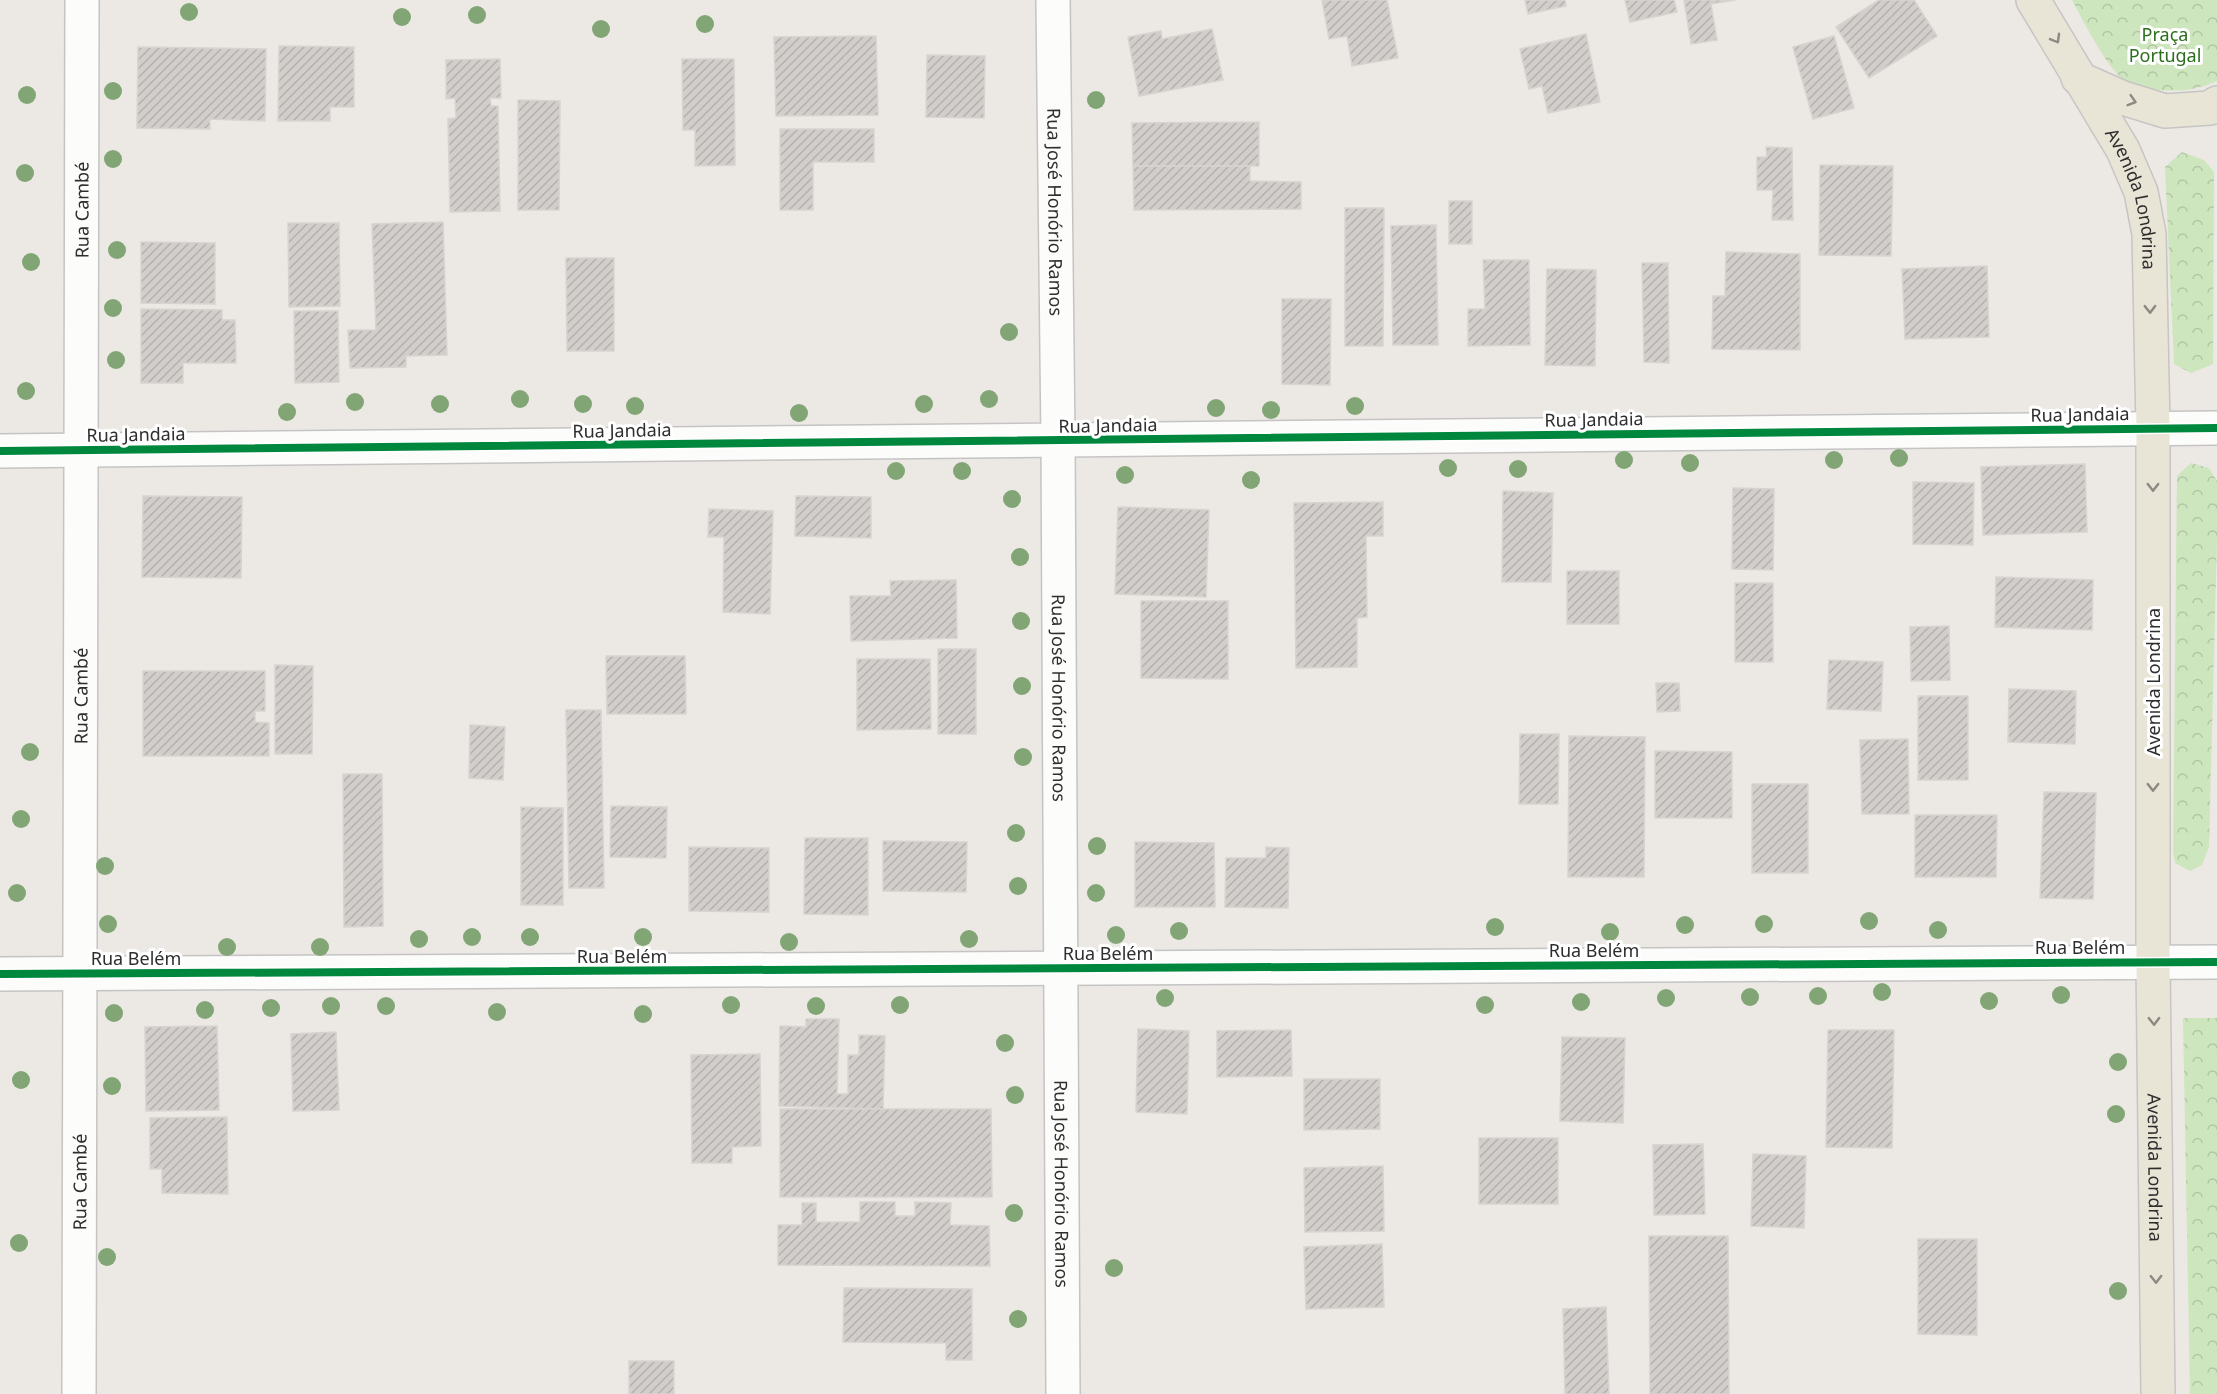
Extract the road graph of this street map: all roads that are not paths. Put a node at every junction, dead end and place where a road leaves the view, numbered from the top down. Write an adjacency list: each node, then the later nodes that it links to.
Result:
1 (82, 0): 9 (street, Rua Cambé)
2 (1053, 0): 8 (street, Rua José Honório Ramos)
3 (2033, 0): 4 (main road, Avenida Londrina, one-way to 4)
4 (2078, 78): 5 (main road, one-way to 5); 6 (main road, Avenida Londrina, one-way to 6)
5 (2217, 103)
6 (2153, 428): 7 (street, Rua Jandaia); 8 (street, Rua Jandaia); 11 (main road, Avenida Londrina, one-way to 11)
7 (2217, 428)
8 (1058, 440): 9 (street, Rua Jandaia); 13 (street, Rua José Honório Ramos)
9 (80, 450): 10 (street, Rua Jandaia); 15 (street, Rua Cambé)
10 (0, 451)
11 (2153, 962): 12 (street, Rua Belém); 13 (street, Rua Belém); 18 (main road, Avenida Londrina, one-way to 18)
12 (2217, 962)
13 (1060, 968): 15 (street, Rua Belém); 17 (street, Rua José Honório Ramos)
14 (0, 974): 15 (street, Rua Belém)
15 (79, 974): 16 (street, Rua Cambé)
16 (78, 1394)
17 (1063, 1394)
18 (2157, 1394)

